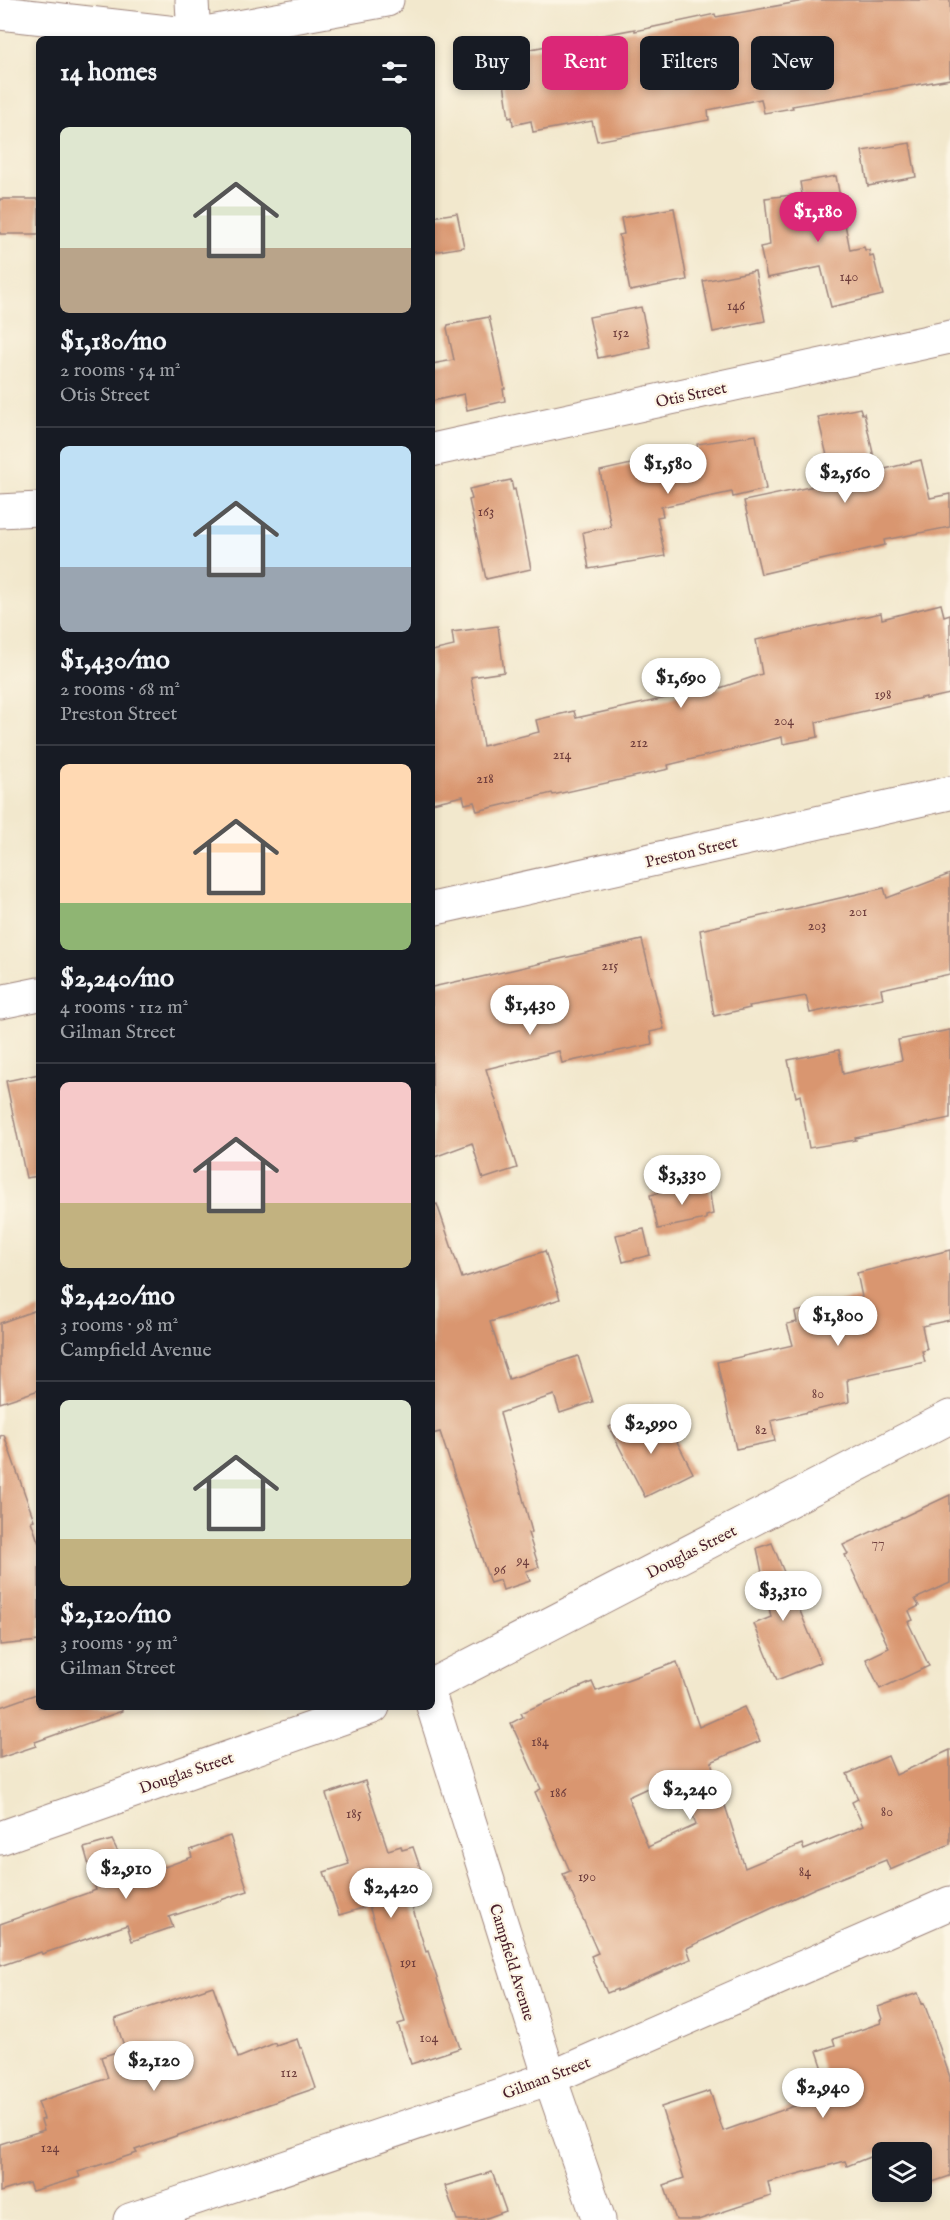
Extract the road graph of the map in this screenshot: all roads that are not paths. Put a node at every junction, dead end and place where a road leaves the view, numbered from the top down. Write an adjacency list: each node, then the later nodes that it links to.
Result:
1 (192, 0): 5 (street)
2 (387, 0): 6 (street)
3 (0, 13): 4 (street)
4 (186, 36)
5 (194, 36)
6 (199, 36)
7 (950, 337): 8 (street, Otis Street)
8 (435, 449)
9 (36, 509): 10 (street)
10 (0, 511)
11 (950, 793): 12 (street, Preston Street)
12 (435, 908)
13 (36, 995): 14 (street)
14 (0, 1002)
15 (950, 1417): 16 (street, Douglas Street)
16 (435, 1684)
17 (364, 1710): 19 (street, Douglas Street)
18 (434, 1710): 21 (street, Campfield Avenue)
19 (0, 1838)
20 (950, 1904): 21 (street, Gilman Street)
21 (550, 2078): 22 (street, Gilman Street); 23 (street, Campfield Avenue)
22 (130, 2220)
23 (599, 2220)

